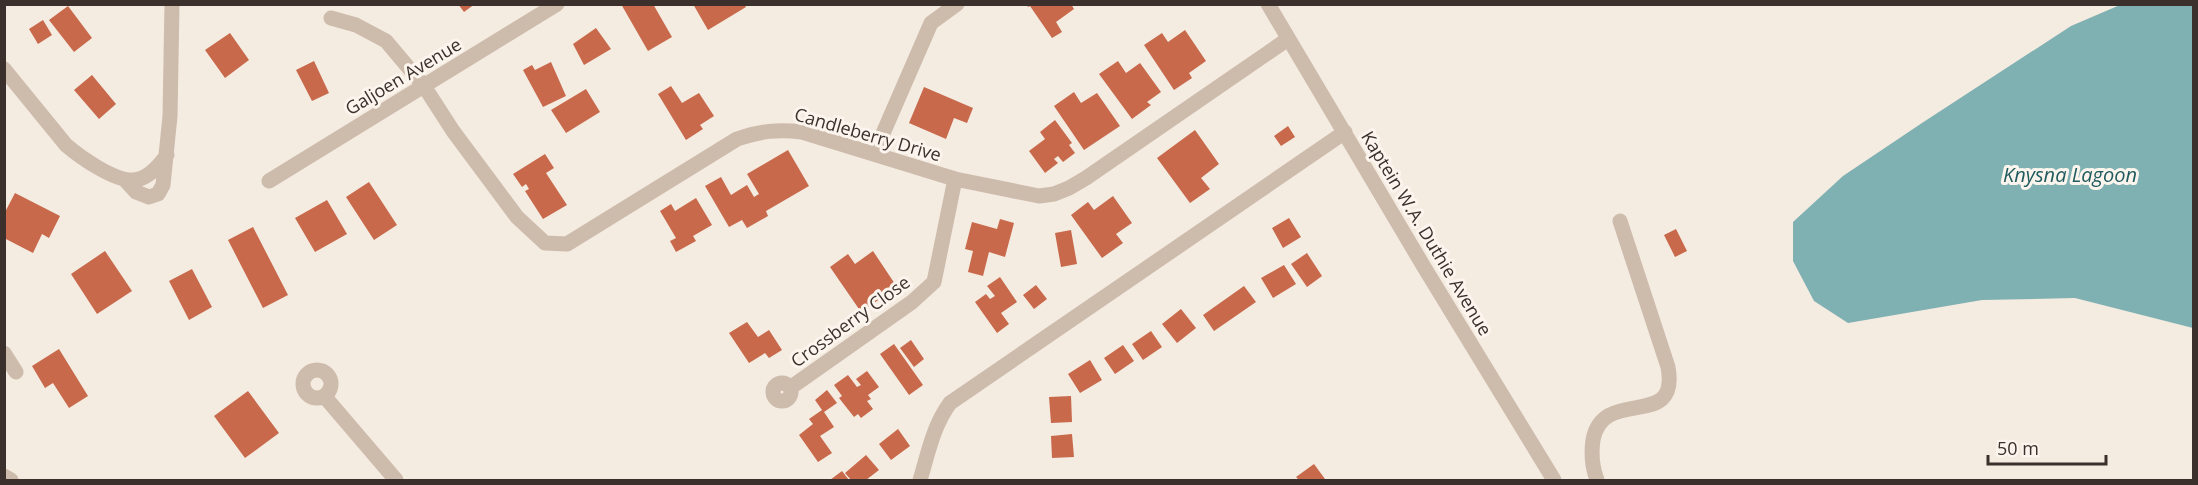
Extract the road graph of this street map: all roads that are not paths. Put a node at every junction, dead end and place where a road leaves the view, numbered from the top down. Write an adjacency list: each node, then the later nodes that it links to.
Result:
1 (172, 4): 11 (street)
2 (557, 4): 8 (street, Galjoen Avenue)
3 (957, 4): 10 (street)
4 (1269, 4): 6 (street, Kaptein W.A. Duthie Avenue)
5 (331, 18): 8 (street, Candleberry Drive)
6 (1288, 39): 9 (street, Kaptein W.A. Duthie Avenue); 12 (street, Candleberry Drive)
7 (4, 69): 13 (street)
8 (424, 86): 10 (street, Candleberry Drive); 14 (street, Galjoen Avenue)
9 (1345, 132): 23 (street); 24 (street, Kaptein W.A. Duthie Avenue)
10 (874, 154): 12 (street, Candleberry Drive)
11 (167, 155): 13 (street); 13 (street)
12 (955, 179): 18 (street, Crossberry Close)
13 (125, 180)
14 (269, 181)
15 (1620, 221): 25 (street)
16 (4, 353): 17 (street)
17 (16, 372)
18 (790, 388)
19 (325, 397): 22 (street)
20 (4, 476): 21 (street)
21 (11, 480)
22 (396, 480)
23 (920, 480)
24 (1554, 480)
25 (1598, 480)

